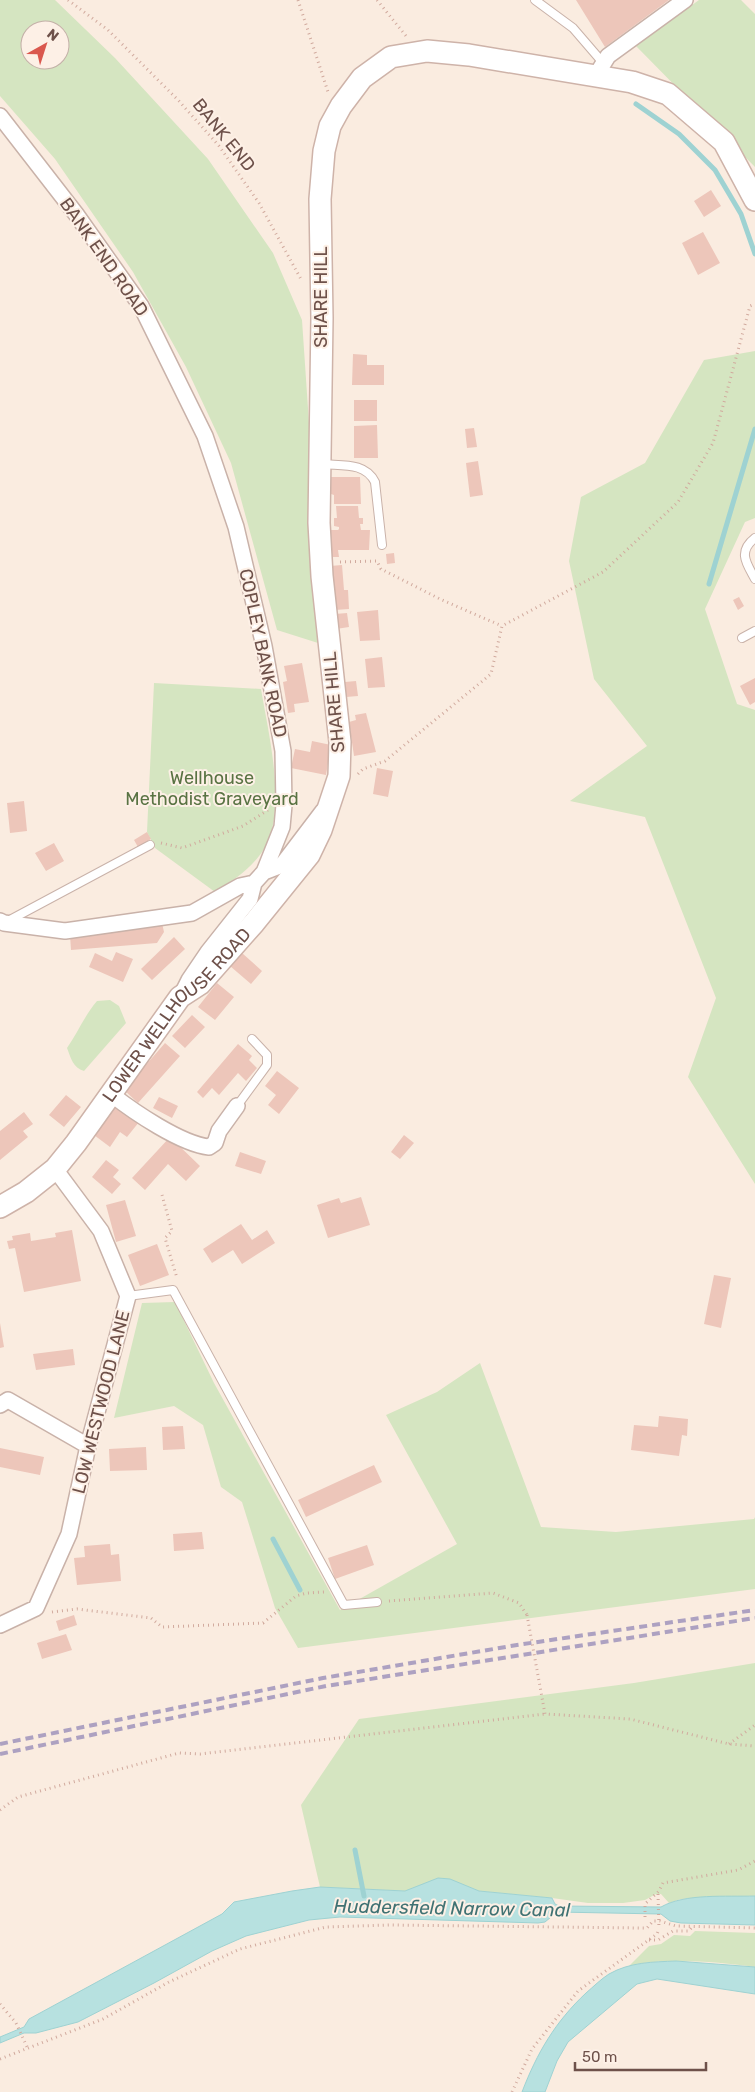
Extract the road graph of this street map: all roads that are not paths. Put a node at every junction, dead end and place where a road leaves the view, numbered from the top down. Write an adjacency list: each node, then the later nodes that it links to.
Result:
1 (535, 0): 3 (lane)
2 (685, 0): 3 (street)
3 (599, 70): 5 (street, SHARE HILL); 7 (street, SHARE HILL)
4 (0, 116): 6 (street, BANK END ROAD)
5 (755, 200)
6 (205, 436): 15 (street, COPLEY BANK ROAD)
7 (320, 464): 9 (lane); 13 (street, SHARE HILL)
8 (755, 538): 10 (lane)
9 (382, 545)
10 (755, 579)
11 (755, 631): 12 (lane)
12 (742, 638)
13 (329, 804): 15 (street, COPLEY BANK ROAD); 18 (street, LOWER WELLHOUSE ROAD)
14 (150, 846): 17 (lane)
15 (264, 872): 16 (street, COPLEY BANK ROAD)
16 (254, 883): 17 (street); 18 (street, COPLEY BANK ROAD)
17 (2, 922)
18 (180, 997): 20 (street, LOWER WELLHOUSE ROAD)
19 (252, 1040): 21 (lane)
20 (111, 1094): 21 (street); 22 (street, LOWER WELLHOUSE ROAD)
21 (237, 1106)
22 (55, 1169): 23 (street, LOWER WELLHOUSE ROAD); 24 (street, LOW WESTWOOD LANE)
23 (0, 1207)
24 (128, 1296): 26 (street, LOW WESTWOOD LANE); 27 (lane)
25 (3, 1401): 26 (street)
26 (88, 1446): 28 (street, LOW WESTWOOD LANE)
27 (377, 1602)
28 (0, 1626)

